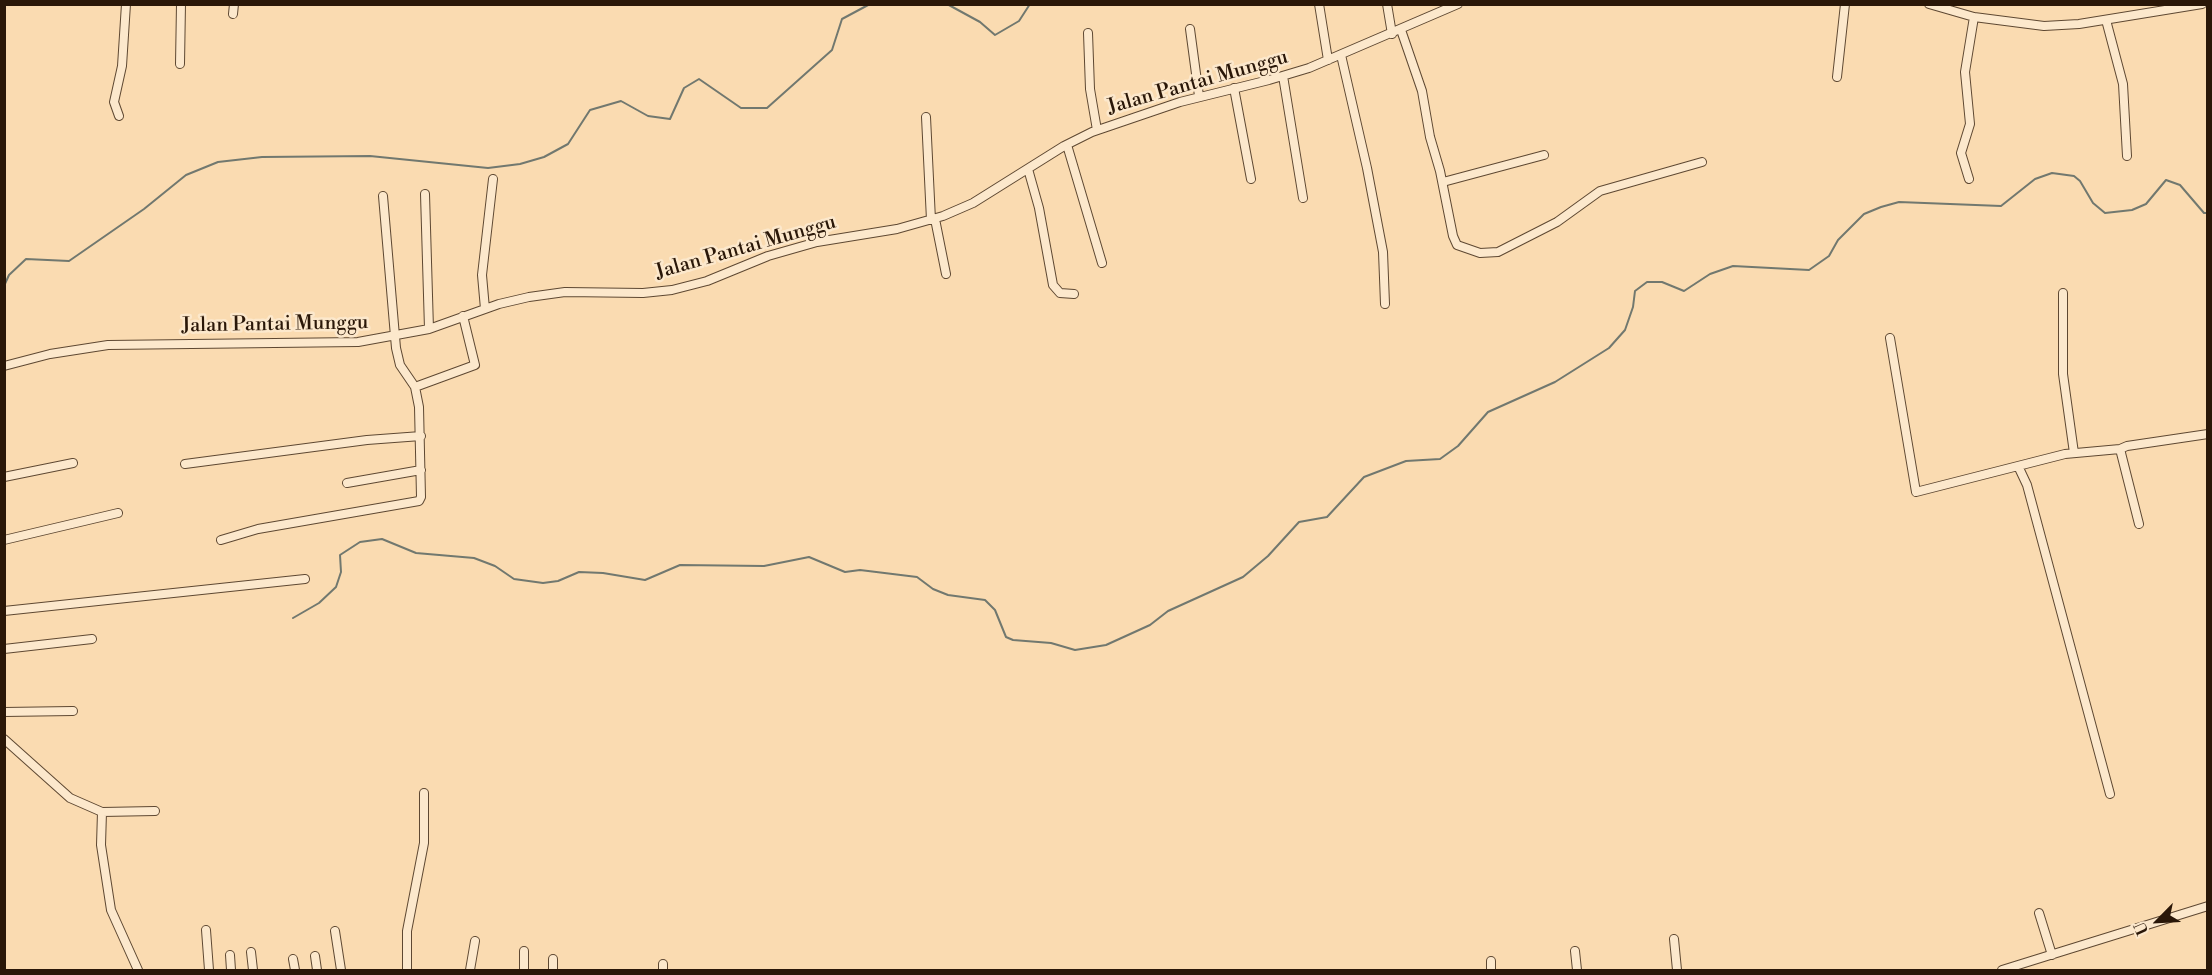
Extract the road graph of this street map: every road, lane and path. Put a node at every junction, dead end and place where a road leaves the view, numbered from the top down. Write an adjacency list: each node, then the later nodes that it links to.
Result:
1 (126, 4): 22 (street)
2 (181, 4): 17 (street)
3 (1319, 4): 16 (street)
4 (1387, 4): 14 (street)
5 (1845, 4): 19 (street)
6 (1929, 4): 9 (street)
7 (2202, 4): 10 (street)
8 (1456, 5): 12 (street, Jalan Pantai Munggu)
9 (1974, 16): 10 (street); 32 (street)
10 (2106, 20): 27 (street)
11 (1190, 29): 21 (street)
12 (1401, 30): 14 (street, Jalan Pantai Munggu); 33 (street)
13 (1088, 33): 24 (street)
14 (1392, 34): 15 (street, Jalan Pantai Munggu)
15 (1341, 55): 16 (street, Jalan Pantai Munggu); 42 (street)
16 (1328, 60): 18 (street, Jalan Pantai Munggu)
17 (180, 64)
18 (1283, 76): 20 (street, Jalan Pantai Munggu); 36 (street)
19 (1837, 77)
20 (1234, 88): 21 (street, Jalan Pantai Munggu); 31 (street)
21 (1199, 96): 24 (street, Jalan Pantai Munggu)
22 (119, 116)
23 (926, 117): 37 (street)
24 (1097, 130): 25 (street, Jalan Pantai Munggu)
25 (1067, 144): 29 (street, Jalan Pantai Munggu); 38 (street)
26 (1544, 155): 33 (street)
27 (2127, 156)
28 (1702, 162): 33 (street)
29 (1028, 169): 37 (street, Jalan Pantai Munggu); 41 (street)
30 (493, 179): 43 (street)
31 (1251, 179)
32 (1969, 179)
33 (1443, 183)
34 (426, 194): 45 (street)
35 (383, 196): 46 (street)
36 (1303, 198)
37 (933, 219): 39 (street); 43 (street, Jalan Pantai Munggu)
38 (1102, 263)
39 (946, 274)
40 (2063, 293): 53 (street)
41 (1074, 294)
42 (1384, 304)
43 (485, 309): 44 (street, Jalan Pantai Munggu)
44 (464, 316): 45 (street, Jalan Pantai Munggu); 49 (street)
45 (429, 329): 46 (street, Jalan Pantai Munggu)
46 (397, 335): 48 (street, Jalan Pantai Munggu); 49 (street)
47 (1890, 338): 56 (street)
48 (4, 366)
49 (414, 387): 51 (street)
50 (2208, 434): 52 (street)
51 (421, 436): 55 (street); 57 (street)
52 (2120, 449): 53 (street); 61 (street)
53 (2074, 453): 56 (street)
54 (73, 463): 58 (street)
55 (185, 464)
56 (2019, 468): 72 (street)
57 (420, 470): 59 (street); 63 (street)
58 (4, 477)
59 (347, 483)
60 (118, 513): 62 (street)
61 (2139, 524)
62 (4, 540)
63 (221, 540)
64 (305, 579): 65 (street)
65 (4, 611)
66 (92, 639): 67 (street)
67 (4, 649)
68 (73, 711): 69 (street)
69 (4, 712)
70 (4, 739): 74 (street)
71 (424, 793): 97 (street)
72 (2110, 794)
73 (155, 811): 74 (street)
74 (102, 812): 90 (street)
75 (2208, 906): 85 (street)
76 (2039, 913): 85 (street)
77 (206, 930): 91 (street)
78 (335, 931): 96 (street)
79 (1674, 939): 103 (street)
80 (475, 941): 98 (street)
81 (524, 951): 99 (street)
82 (1575, 951): 102 (street)
83 (251, 952): 93 (street)
84 (230, 955): 92 (street)
85 (2052, 955): 104 (street)
86 (315, 956): 95 (street)
87 (293, 959): 94 (street)
88 (552, 959): 100 (street)
89 (1491, 961): 101 (street)
90 (138, 970)
91 (209, 970)
92 (231, 970)
93 (253, 970)
94 (295, 970)
95 (317, 970)
96 (341, 970)
97 (407, 970)
98 (470, 970)
99 (524, 970)
100 (554, 970)
101 (1491, 970)
102 (1577, 970)
103 (1677, 970)
104 (2002, 970)

